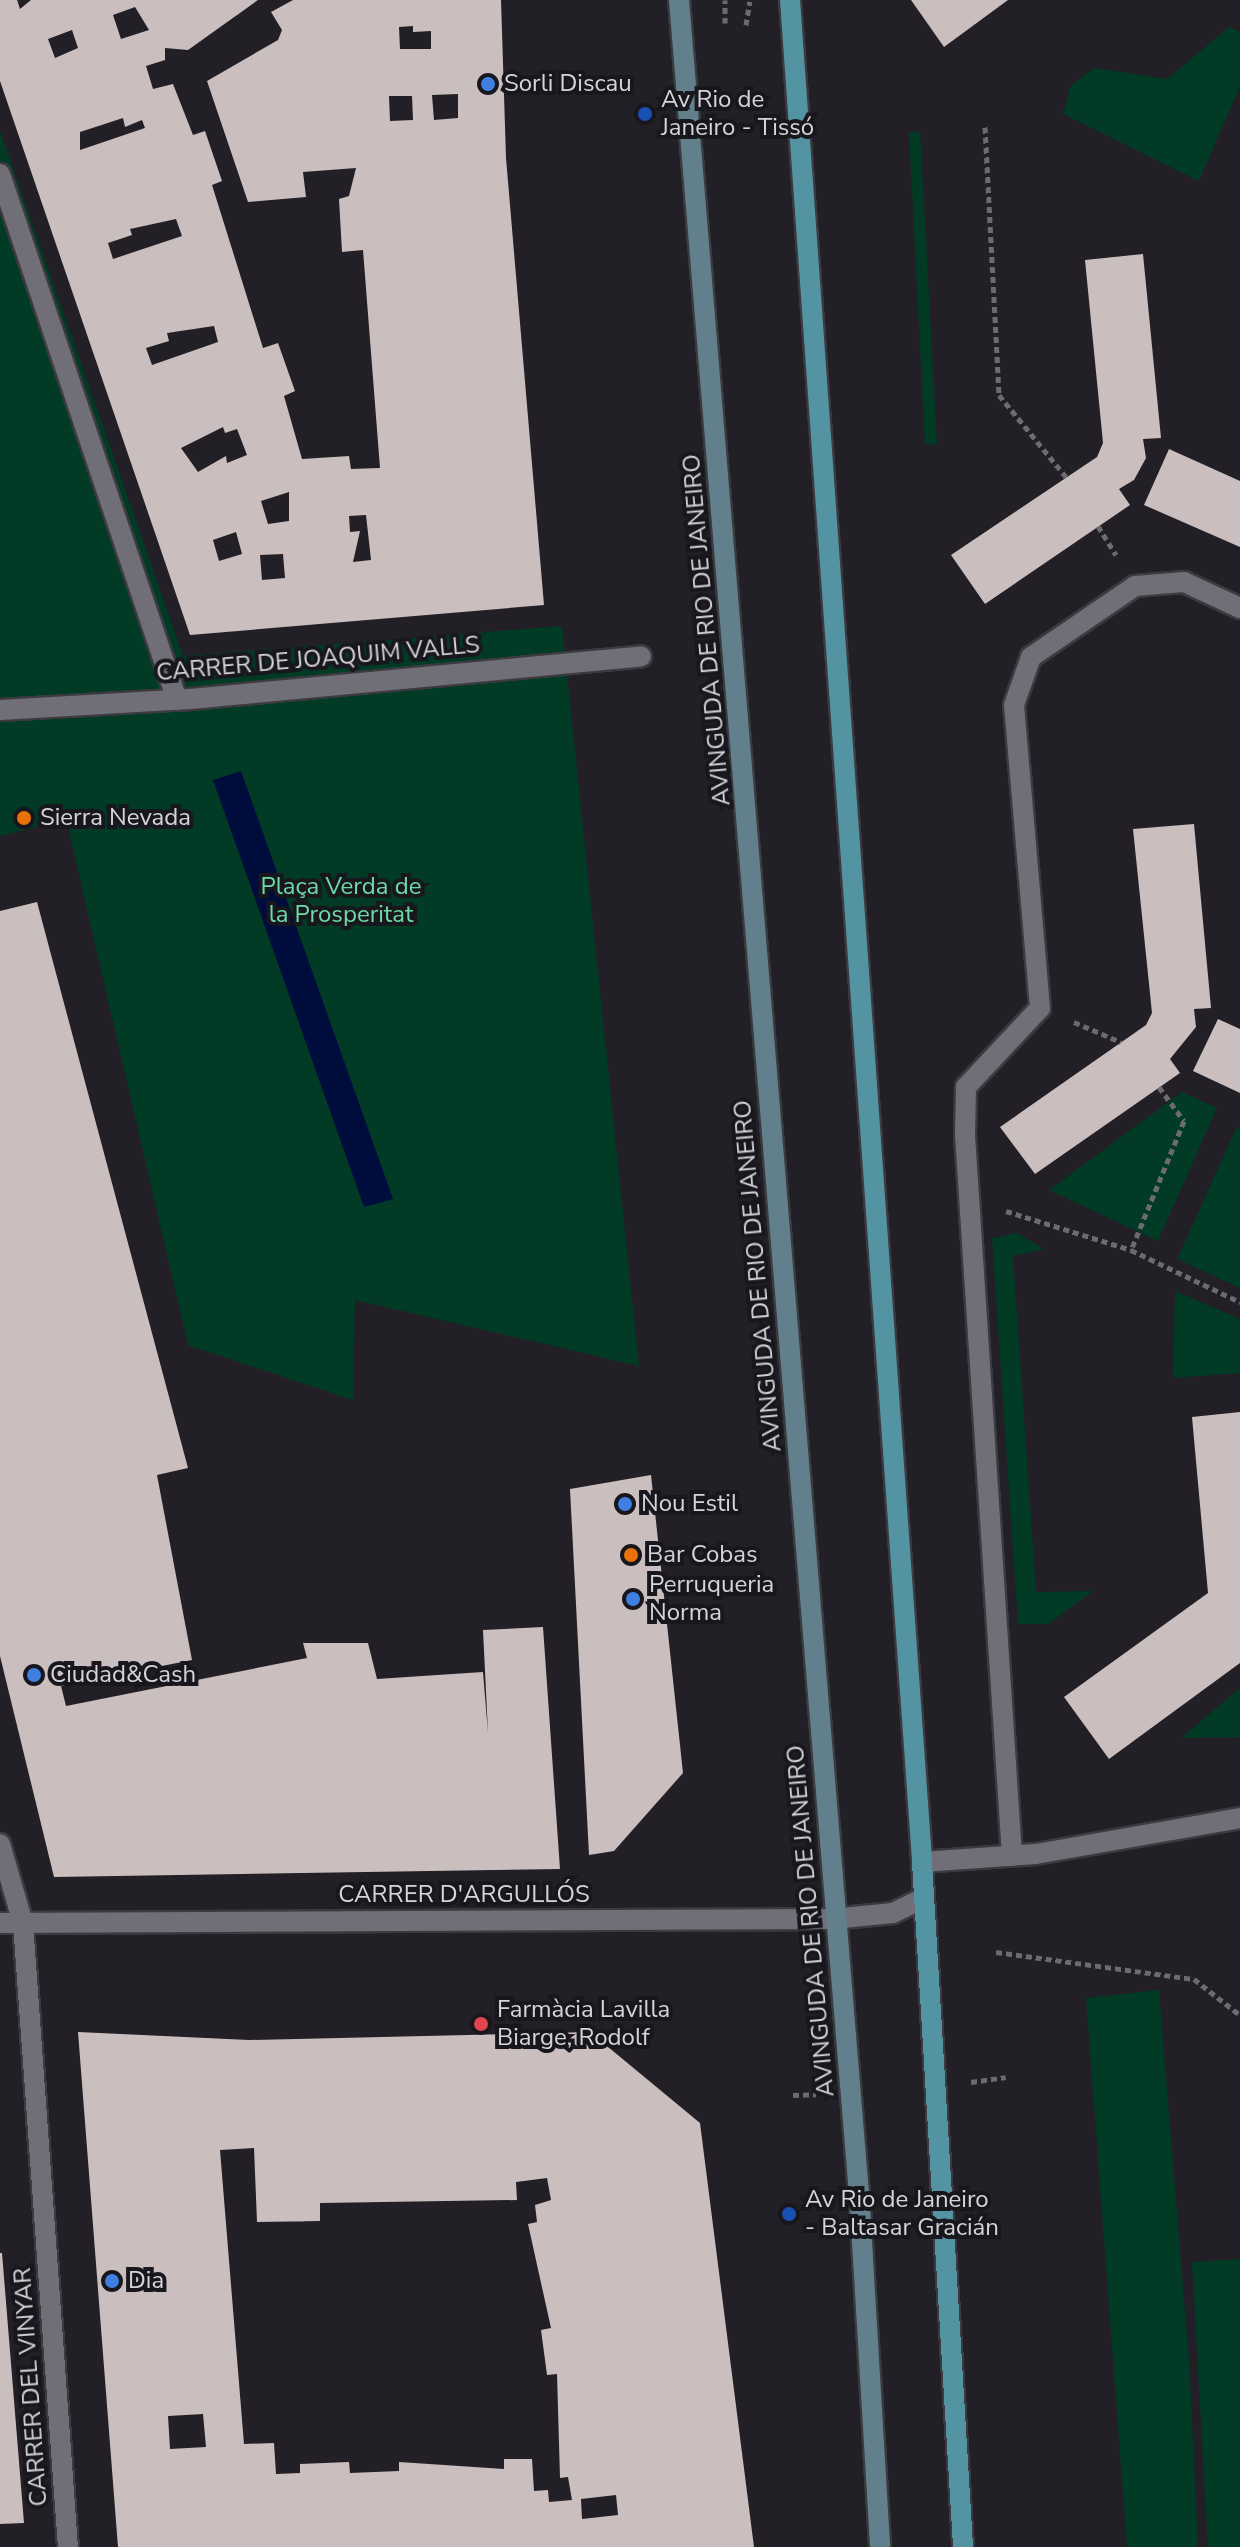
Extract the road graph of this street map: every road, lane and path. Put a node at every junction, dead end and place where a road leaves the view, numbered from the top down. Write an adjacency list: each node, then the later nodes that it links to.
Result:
1 (679, 0): 25 (main road, AVINGUDA DE RIO DE JANEIRO)
2 (725, 0): 5 (path)
3 (750, 0): 6 (path)
4 (790, 0): 23 (main road)
5 (725, 23)
6 (746, 25)
7 (985, 127): 9 (path)
8 (0, 174): 12 (street)
9 (1066, 477)
10 (1240, 608): 14 (street)
11 (641, 656): 12 (street, CARRER DE JOAQUIM VALLS)
12 (177, 700): 13 (street, CARRER DE JOAQUIM VALLS)
13 (0, 710)
14 (1040, 1008): 15 (path); 17 (street)
15 (1121, 1042)
16 (1159, 1087): 18 (path)
17 (969, 1199): 18 (path); 22 (street)
18 (1131, 1250): 19 (path)
19 (1240, 1302)
20 (1240, 1818): 22 (street)
21 (0, 1844): 27 (street, CARRER DEL VINYAR)
22 (1012, 1856): 23 (street)
23 (922, 1862): 24 (main road)
24 (924, 1898): 25 (street, CARRER D'ARGULLÓS); 34 (main road)
25 (832, 1919): 27 (street, CARRER D'ARGULLÓS); 33 (main road, AVINGUDA DE RIO DE JANEIRO)
26 (0, 1923): 27 (street, CARRER D'ARGULLÓS)
27 (23, 1923): 32 (street, CARRER DEL VINYAR)
28 (996, 1952): 29 (path)
29 (1240, 2015)
30 (1006, 2077): 31 (path)
31 (959, 2084)
32 (68, 2547)
33 (880, 2547)
34 (963, 2547)

